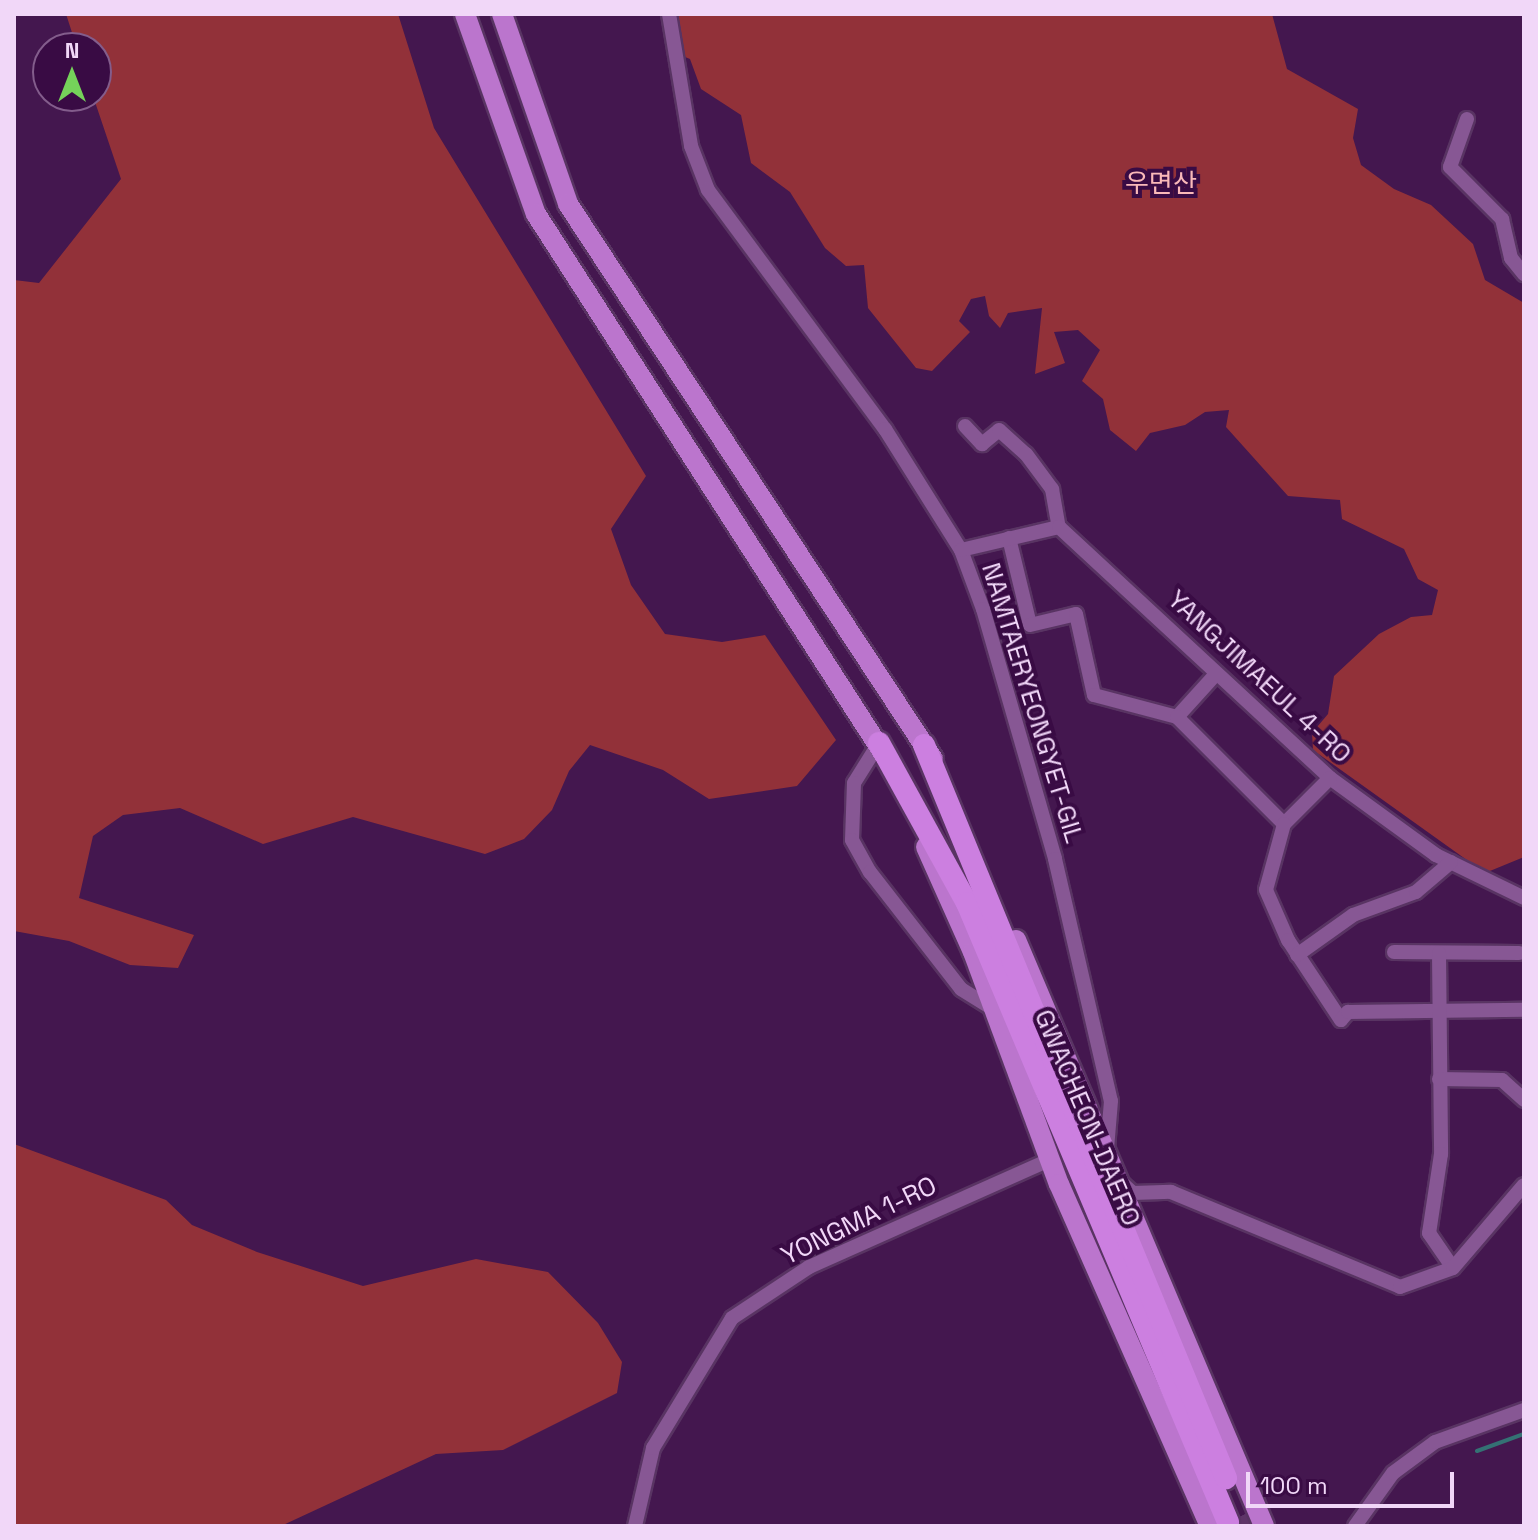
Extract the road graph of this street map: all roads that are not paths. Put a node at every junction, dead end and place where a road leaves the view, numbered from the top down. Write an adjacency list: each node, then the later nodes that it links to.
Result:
1 (465, 14): 12 (main road)
2 (502, 14): 13 (main road)
3 (669, 14): 9 (street, NAMTAERYEONGYET-GIL)
4 (1467, 119): 5 (street)
5 (1524, 274)
6 (965, 426): 7 (street)
7 (1059, 527): 8 (street); 10 (street, YANGJIMAEUL 4-RO)
8 (1009, 538): 9 (street); 11 (street)
9 (961, 550): 27 (street, NAMTAERYEONGYET-GIL)
10 (1216, 674): 11 (street); 14 (street, YANGJIMAEUL 4-RO)
11 (1177, 717): 15 (street)
12 (879, 743): 22 (main road); 22 (street); 33 (highway, GWACHEON-DAERO)
13 (924, 745): 27 (main road); 33 (highway, GWACHEON-DAERO)
14 (1330, 778): 15 (street); 16 (street, YANGJIMAEUL 4-RO)
15 (1284, 824): 21 (street)
16 (1451, 862): 17 (street, YANGJIMAEUL 4-RO); 21 (street)
17 (1524, 898)
18 (1394, 952): 19 (street)
19 (1439, 953): 20 (street); 24 (street)
20 (1519, 953)
21 (1297, 955): 24 (street)
22 (993, 1009): 28 (main road)
23 (1524, 1010): 24 (street)
24 (1438, 1012): 25 (street)
25 (1439, 1079): 26 (street); 31 (street)
26 (1524, 1100)
27 (1107, 1149): 29 (main road)
28 (1049, 1160): 33 (main road); 34 (street, YONGMA 1-RO)
29 (1121, 1181): 31 (street); 35 (main road)
30 (1524, 1185): 31 (street)
31 (1453, 1268)
32 (1524, 1410): 36 (street)
33 (1226, 1521)
34 (635, 1526)
35 (1264, 1526)
36 (1355, 1526)

